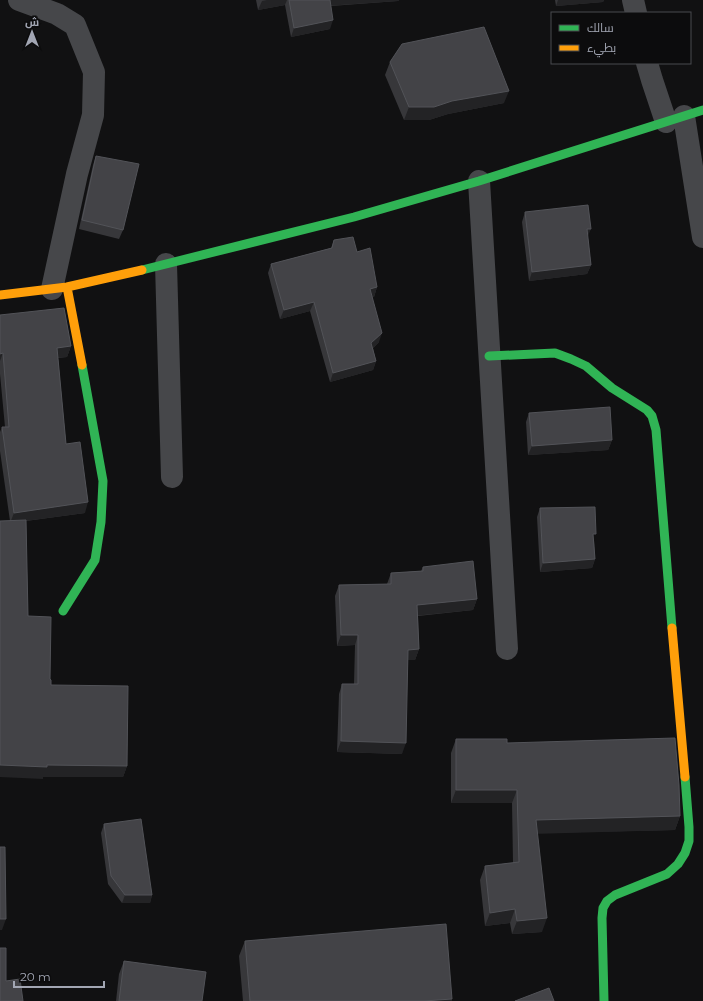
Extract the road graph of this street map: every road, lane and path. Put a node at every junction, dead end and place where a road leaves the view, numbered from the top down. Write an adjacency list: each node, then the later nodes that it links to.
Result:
1 (19, 0): 9 (street)
2 (633, 0): 3 (street)
3 (636, 12)
4 (647, 64): 5 (street)
5 (684, 116): 6 (street); 7 (street)
6 (479, 181): 8 (street); 11 (street)
7 (703, 237)
8 (166, 264): 9 (street); 12 (street)
9 (60, 288): 10 (street); 13 (street)
10 (0, 295)
11 (489, 356): 14 (street); 15 (street)
12 (172, 477)
13 (63, 611)
14 (507, 649)
15 (604, 1001)

